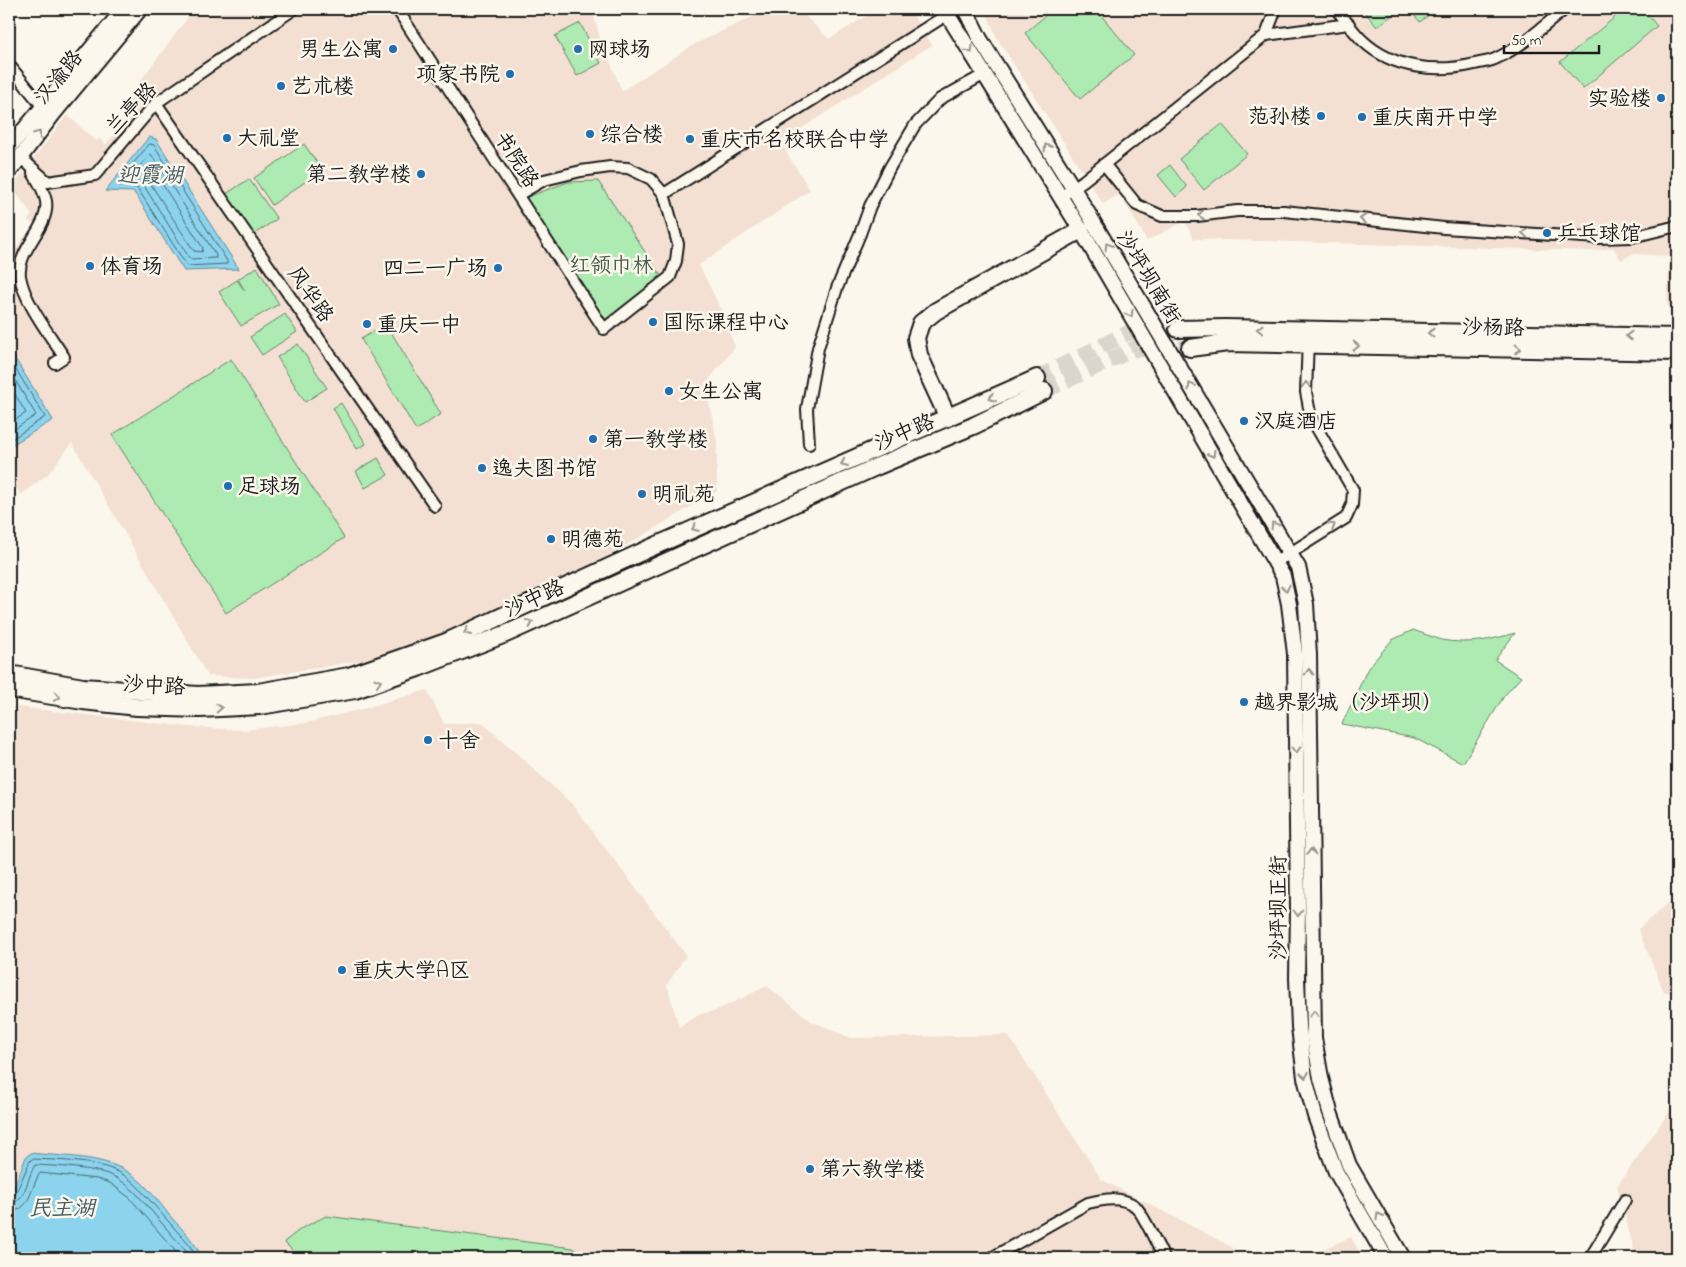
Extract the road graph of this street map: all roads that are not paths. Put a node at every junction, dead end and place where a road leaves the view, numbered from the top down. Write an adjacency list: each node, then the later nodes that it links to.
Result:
1 (124, 9): 15 (main road, 汉渝路)
2 (140, 9): 17 (main road, 汉渝路, one-way to 2)
3 (294, 9): 14 (street, 兰亭路)
4 (398, 9): 22 (street, 书院路)
5 (964, 9): 20 (main road, 沙坪坝南街, one-way to 5)
6 (1276, 9): 11 (street)
7 (1336, 9): 10 (street)
8 (1565, 9): 10 (street)
9 (946, 11): 13 (main road, 沙坪坝南街, one-way to 13); 21 (street)
10 (1349, 24): 11 (street)
11 (1266, 35): 18 (street)
12 (9, 65): 15 (street)
13 (985, 74): 23 (main road, 沙坪坝南街); 33 (street)
14 (156, 103): 17 (street, 兰亭路); 34 (street, 风华路)
15 (43, 107): 16 (main road, 汉渝路)
16 (9, 148)
17 (24, 161): 19 (main road, 汉渝路); 31 (street)
18 (1104, 164): 20 (street); 24 (street, one-way to 18)
19 (9, 172)
20 (1073, 188): 23 (street); 36 (main road, 沙坪坝南街, one-way to 20)
21 (664, 194): 22 (street); 22 (street, 书院路)
22 (518, 195)
23 (1060, 197): 25 (main road, 沙坪坝南街)
24 (1677, 226)
25 (1082, 230): 32 (main road); 35 (main road, 沙坪坝南街, one-way to 35)
26 (1178, 329): 28 (main road, one-way to 26)
27 (1677, 337): 28 (main road, 沙杨路, one-way to 28)
28 (1308, 338): 29 (main road); 30 (main road, 沙杨路, one-way to 30); 36 (street, one-way to 28)
29 (1190, 348)
30 (1677, 352)
31 (55, 363)
32 (948, 418): 39 (main road, 沙中路, one-way to 39); 40 (main road, 沙中路, one-way to 32)
33 (809, 444)
34 (435, 506)
35 (1266, 545): 37 (main road, 沙坪坝正街)
36 (1290, 552): 37 (street); 38 (main road, 沙坪坝南街)
37 (1276, 562): 44 (main road, 沙坪坝正街, one-way to 44)
38 (1298, 567): 45 (main road, 沙坪坝正街, one-way to 38)
39 (9, 674)
40 (9, 689)
41 (1625, 1200): 46 (street)
42 (991, 1258): 43 (street)
43 (1164, 1258)
44 (1386, 1258)
45 (1403, 1258)
46 (1590, 1258)

